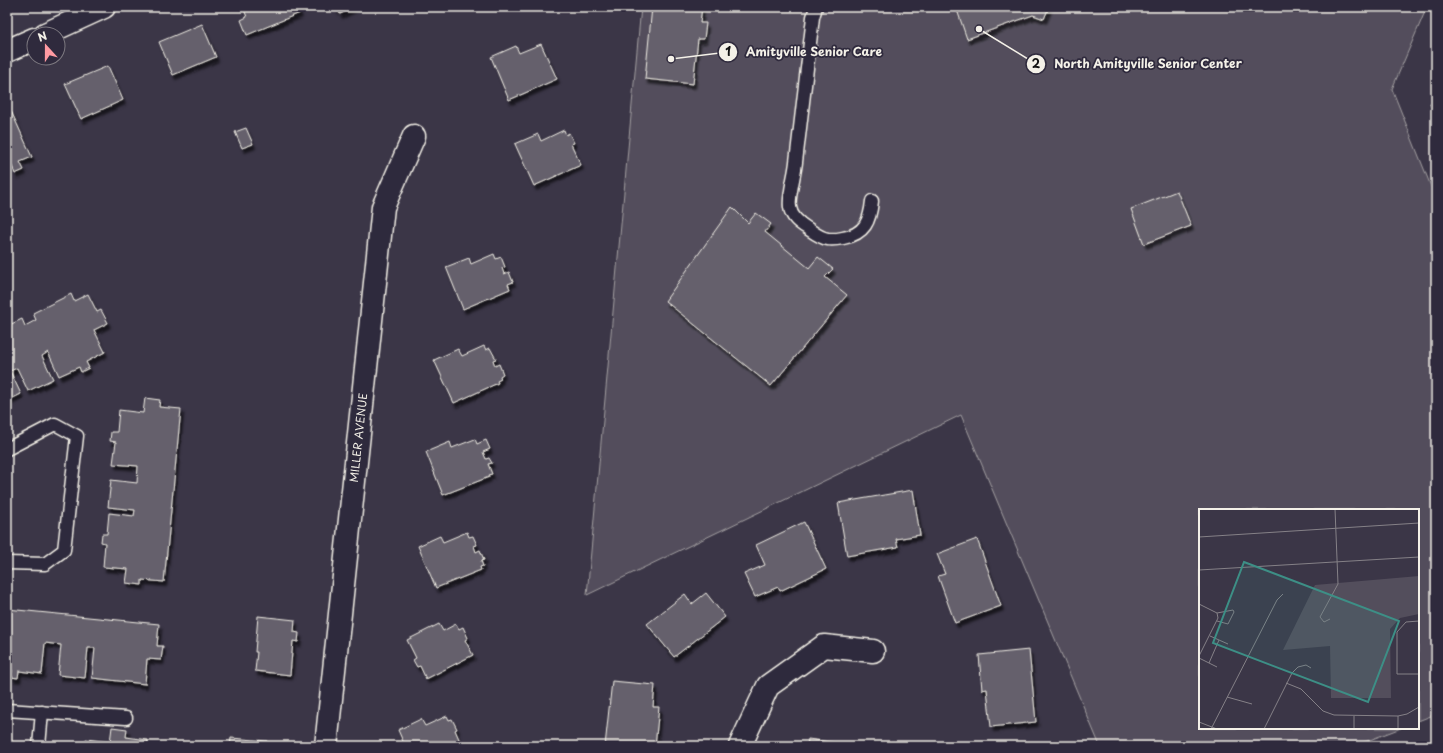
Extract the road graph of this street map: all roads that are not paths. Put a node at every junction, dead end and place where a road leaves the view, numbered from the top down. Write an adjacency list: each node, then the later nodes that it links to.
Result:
1 (104, 7): 3 (street)
2 (816, 7): 7 (lane)
3 (62, 26)
4 (26, 43): 5 (street)
5 (7, 51)
6 (414, 136): 15 (street, MILLER AVENUE)
7 (872, 201)
8 (7, 449): 9 (lane)
9 (7, 563)
10 (873, 651): 16 (street)
11 (7, 710): 12 (lane)
12 (42, 712): 13 (lane); 14 (lane)
13 (126, 718)
14 (39, 746)
15 (326, 746)
16 (740, 746)

